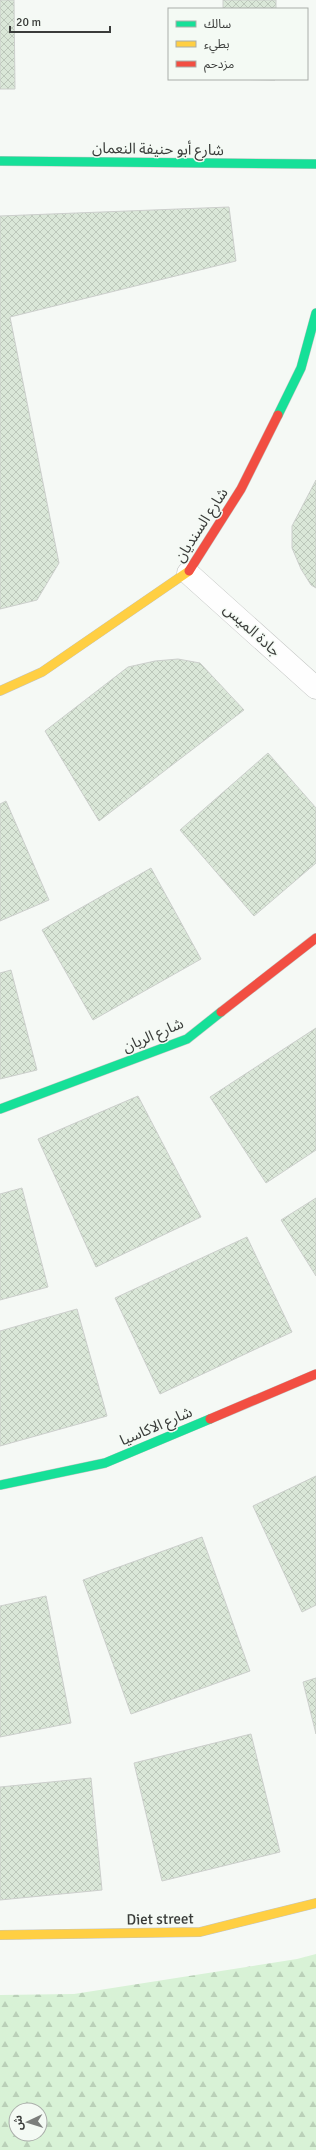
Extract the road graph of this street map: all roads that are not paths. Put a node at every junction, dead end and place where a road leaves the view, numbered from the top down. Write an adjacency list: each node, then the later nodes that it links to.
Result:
1 (0, 161): 2 (street, شارع أبو حنيفة النعمان)
2 (316, 164)
3 (316, 313): 4 (street, شارع السنديان)
4 (188, 573): 5 (street, جادة الميس); 6 (street, شارع السنديان)
5 (316, 688)
6 (0, 690)
7 (316, 938): 8 (street, شارع الريان)
8 (0, 1108)
9 (316, 1374): 10 (street, شارع الاكاسيا)
10 (0, 1485)
11 (316, 1903): 12 (street, Diet street)
12 (0, 1935)

